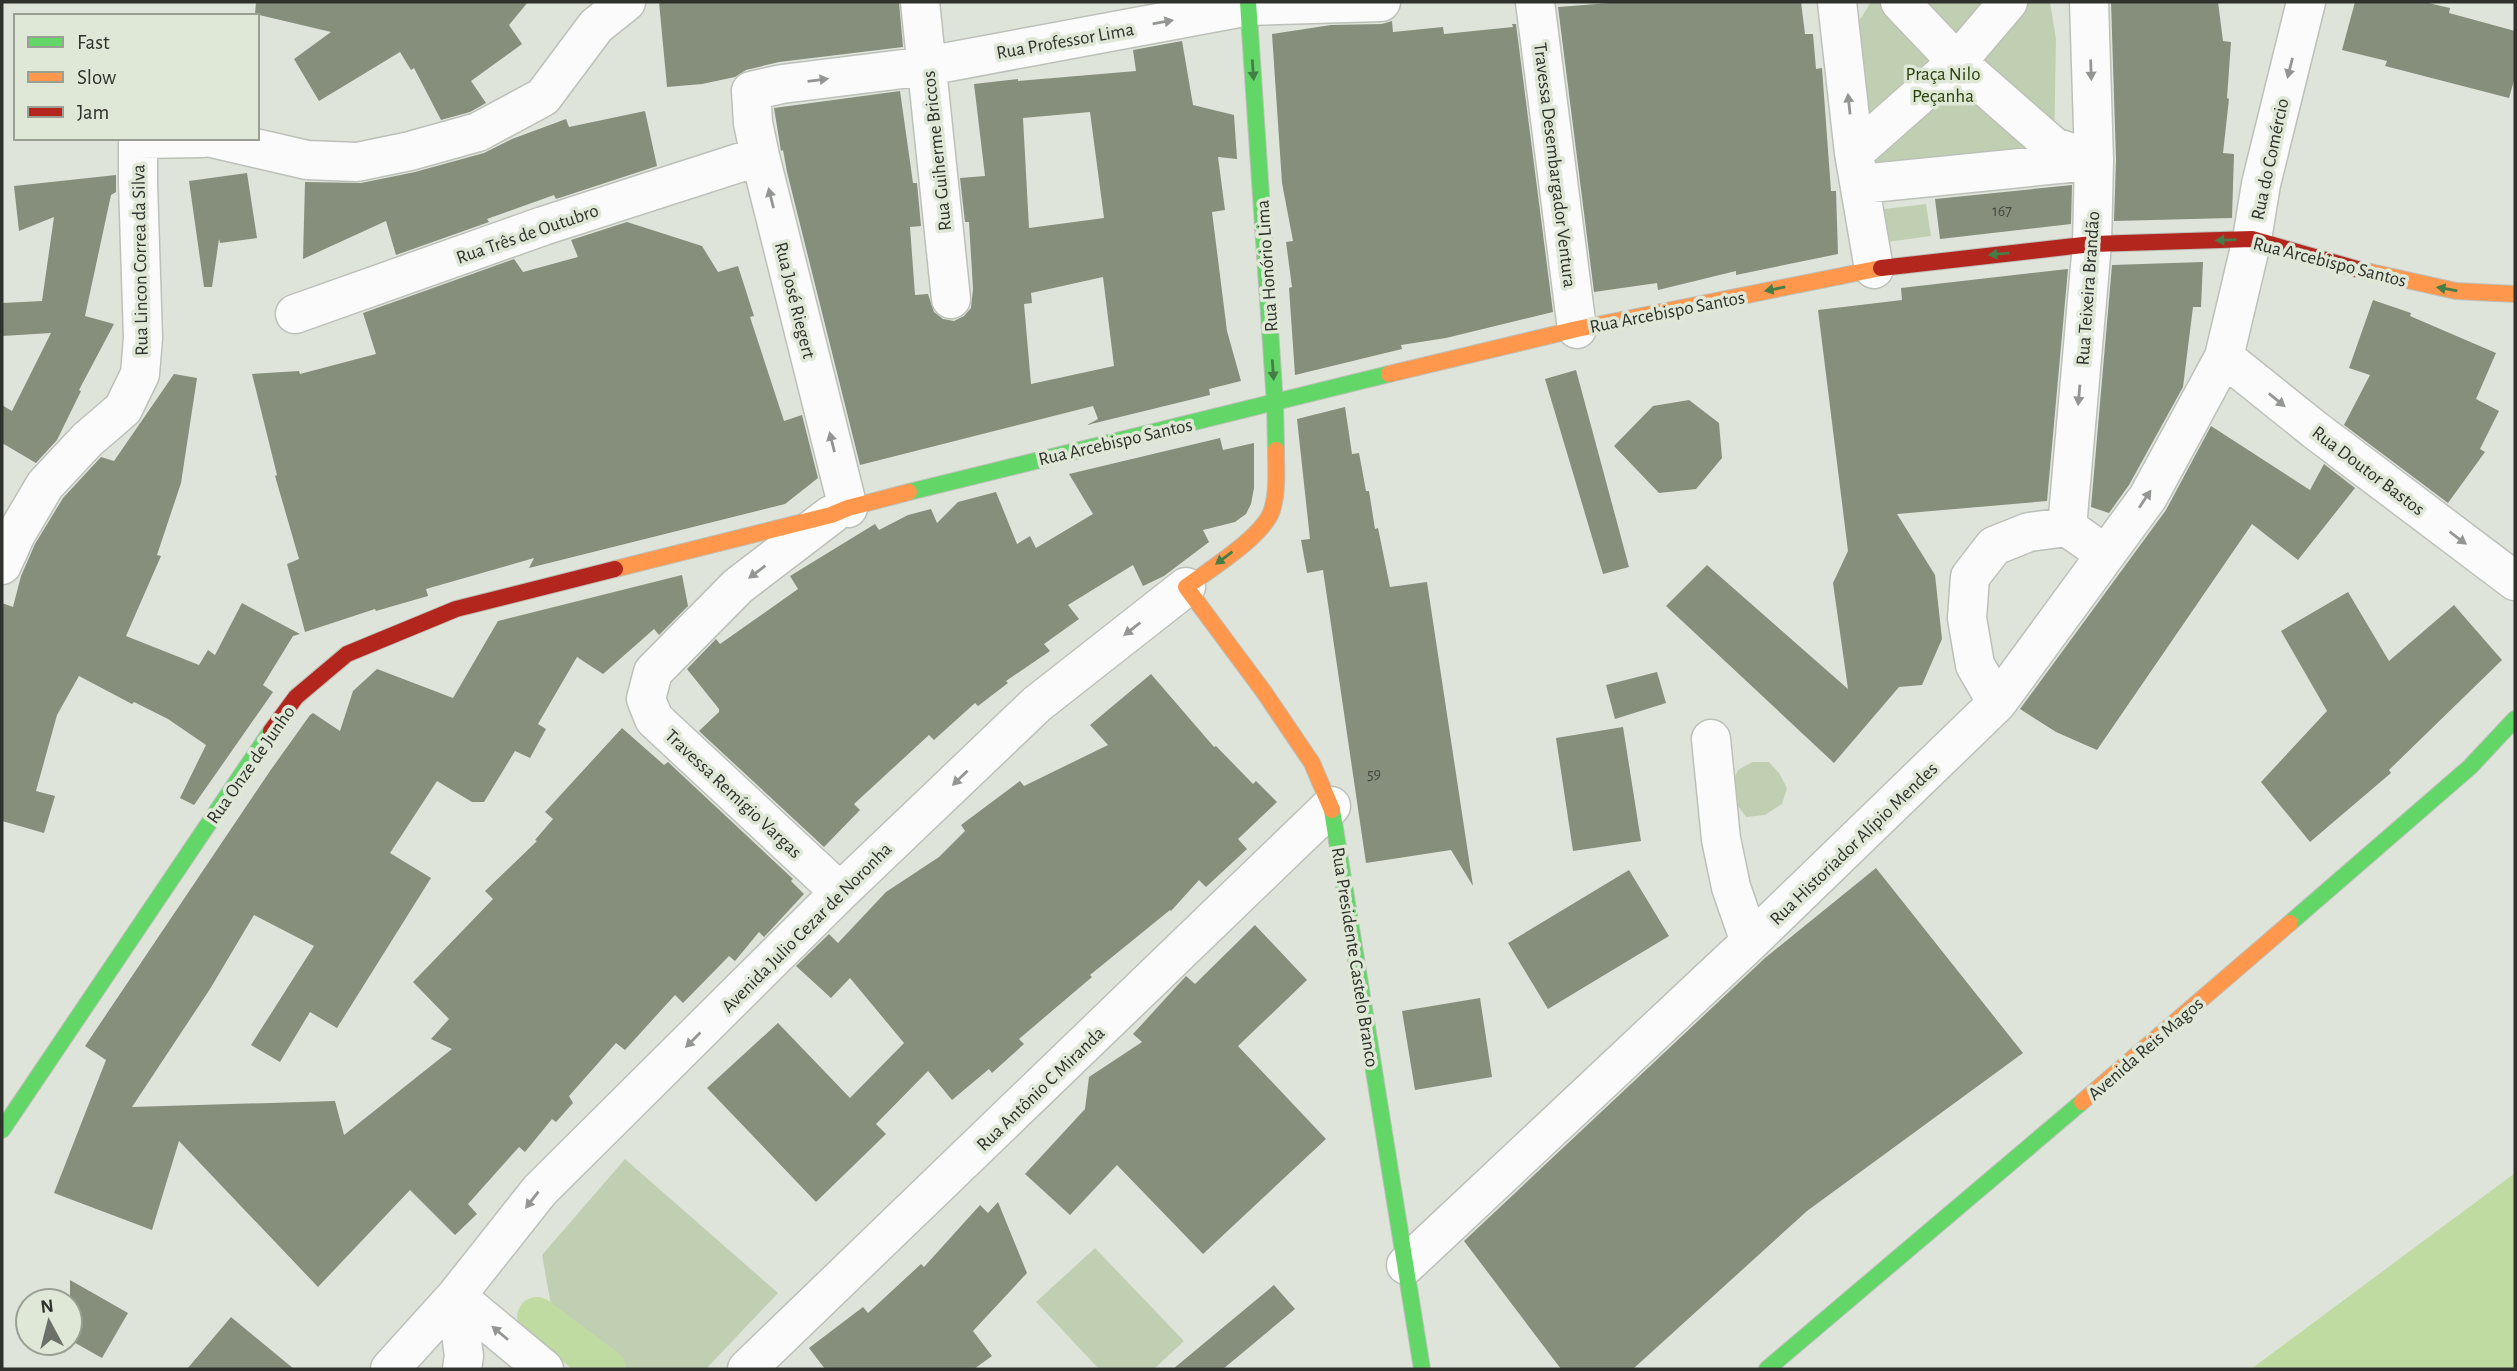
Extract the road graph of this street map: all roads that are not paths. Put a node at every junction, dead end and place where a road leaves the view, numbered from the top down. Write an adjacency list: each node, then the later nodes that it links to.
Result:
1 (626, 2): 15 (street)
2 (920, 2): 12 (street, Rua Guiherme Briccos)
3 (1381, 2): 10 (street, Rua Professor Lima)
4 (1535, 2): 25 (street, Travessa Desembargador Ventura)
5 (1837, 2): 18 (street, one-way to 5)
6 (1900, 2): 11 (street)
7 (2007, 2): 11 (street)
8 (2089, 2): 17 (street, Rua Teixeira Brandão, one-way to 17)
9 (2306, 2): 19 (street, Rua do Comércio, one-way to 19)
10 (1248, 4): 12 (street, Rua Professor Lima, one-way to 10); 27 (street, Rua Honório Lima, one-way to 27)
11 (1957, 62): 17 (street); 18 (street)
12 (927, 66): 13 (street, Rua Professor Lima, one-way to 12); 23 (street, Rua Guiherme Briccos)
13 (751, 91): 16 (street, Rua José Riegert)
14 (138, 140): 32 (street, Rua Lincon Correa da Silva)
15 (221, 140)
16 (760, 156): 24 (street, Rua Três de Outubro); 28 (street, Rua José Riegert, one-way to 16)
17 (2094, 160): 18 (street); 20 (street, Rua Teixeira Brandão)
18 (1857, 169): 21 (street)
19 (2252, 239): 20 (street, Rua Arcebispo Santos, one-way to 20); 22 (street, Rua Arcebispo Santos, one-way to 19); 26 (street, Rua do Comércio)
20 (2092, 244): 21 (street, Rua Arcebispo Santos, one-way to 21); 29 (street, Rua Teixeira Brandão, one-way to 29)
21 (1874, 269): 25 (street, Rua Arcebispo Santos, one-way to 25)
22 (2515, 294)
23 (951, 299)
24 (295, 314)
25 (1577, 329): 27 (street, Rua Arcebispo Santos)
26 (2224, 357): 31 (street, Rua Historiador Alípio Mendes, one-way to 26); 33 (street, Rua Doutor Bastos, one-way to 33)
27 (1275, 404): 28 (street, Rua Arcebispo Santos); 30 (street, Rua Honório Lima)
28 (840, 512): 39 (street, Travessa Remígio Vargas, one-way to 39); 41 (street, Rua Onze de Junho)
29 (2067, 527): 31 (street); 35 (street)
30 (1263, 528): 34 (street, Avenida Julio Cezar de Noronha, one-way to 34)
31 (2105, 554): 35 (street, Rua Historiador Alípio Mendes)
32 (2, 565)
33 (2515, 581)
34 (1186, 587): 38 (street, Rua Presidente Castelo Branco); 39 (street, Avenida Julio Cezar de Noronha, one-way to 39)
35 (1997, 703): 40 (street, Rua Historiador Alípio Mendes)
36 (2515, 719): 49 (street, Avenida Reis Magos)
37 (1711, 739): 40 (street)
38 (1331, 806): 42 (street, Rua Presidente Castelo Branco); 47 (street, Rua Antônio C Miranda)
39 (840, 892): 43 (street, Avenida Julio Cezar de Noronha, one-way to 43)
40 (1750, 942): 42 (street, Rua Historiador Alípio Mendes)
41 (2, 1130)
42 (1406, 1265): 48 (street, Rua Presidente Castelo Branco)
43 (456, 1296): 44 (street, Avenida Julio Cezar de Noronha); 45 (street); 46 (street, one-way to 43)
44 (390, 1369)
45 (462, 1369)
46 (544, 1369)
47 (747, 1369)
48 (1422, 1369)
49 (1767, 1369)

